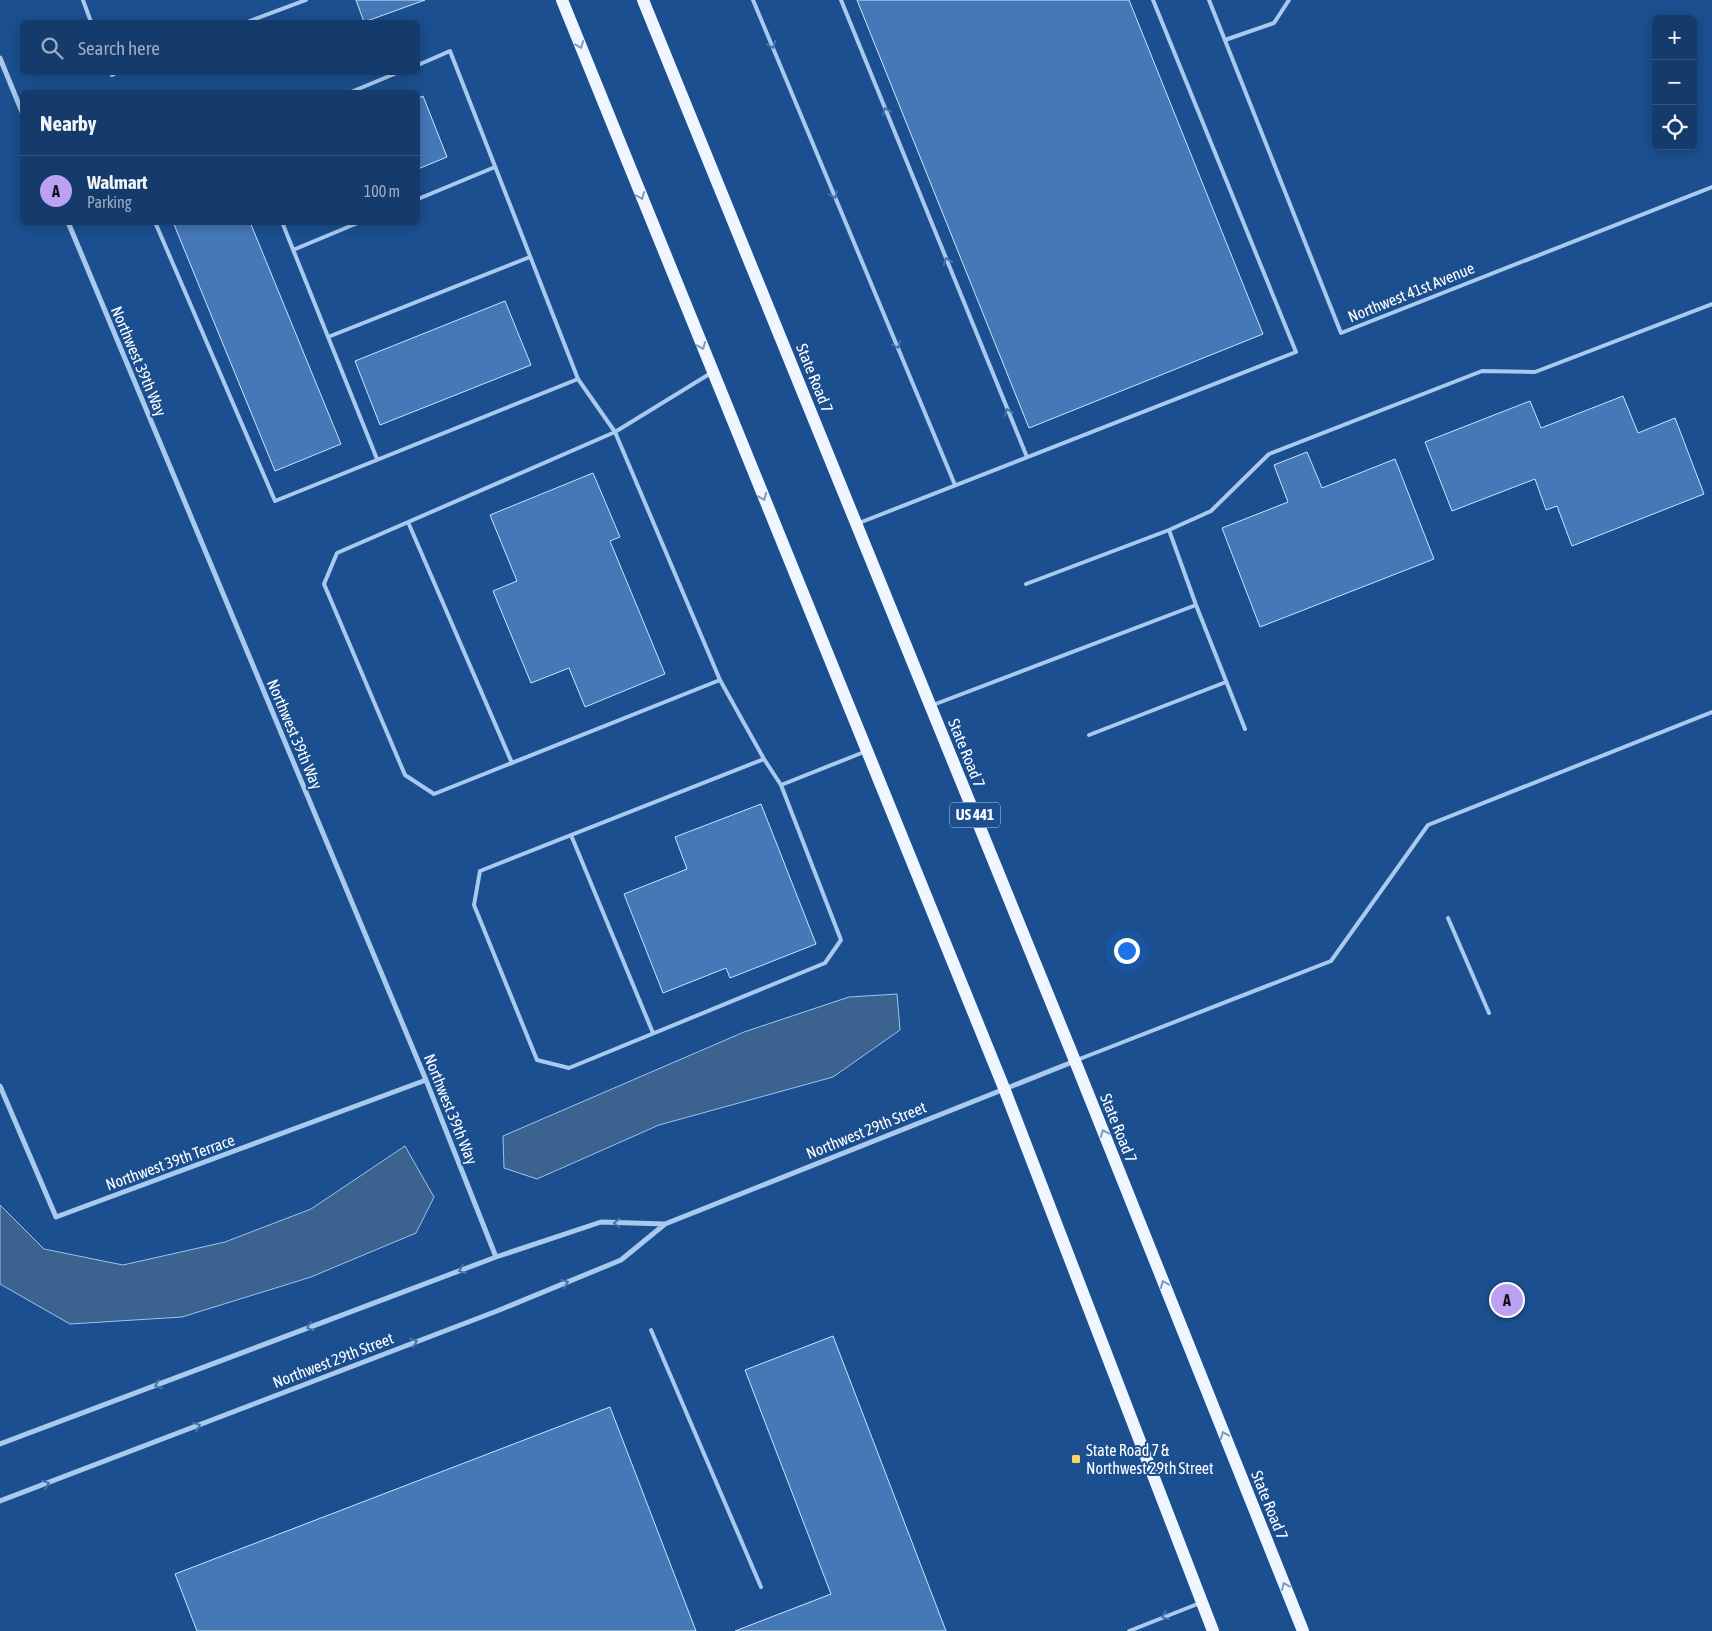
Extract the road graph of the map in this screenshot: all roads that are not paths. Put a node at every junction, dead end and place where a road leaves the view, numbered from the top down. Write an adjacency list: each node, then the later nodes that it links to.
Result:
1 (83, 0): 10 (lane)
2 (306, 0): 11 (lane)
3 (562, 0): 29 (main road, one-way to 29)
4 (643, 0): 36 (main road, State Road 7 / US 441)
5 (753, 0): 34 (lane, one-way to 34)
6 (841, 0): 32 (lane, one-way to 6)
7 (1153, 0): 32 (lane)
8 (1209, 0): 12 (lane, Northwest 41st Avenue)
9 (1290, 0): 12 (lane)
10 (90, 20)
11 (252, 20)
12 (1225, 40): 19 (lane, Northwest 41st Avenue)
13 (0, 58): 17 (street)
14 (420, 64): 18 (lane)
15 (392, 75): 16 (lane)
16 (357, 90)
17 (20, 107)
18 (495, 167): 20 (lane); 26 (lane)
19 (1712, 187)
20 (420, 198)
21 (69, 225): 55 (street, Northwest 39th Way)
22 (156, 225): 33 (lane)
23 (283, 225): 25 (lane)
24 (353, 225): 25 (lane)
25 (293, 250): 28 (lane)
26 (530, 257): 28 (lane); 30 (lane)
27 (1712, 304): 37 (lane)
28 (328, 337): 33 (lane)
29 (713, 372): 31 (lane); 46 (main road, one-way to 46)
30 (578, 380): 31 (lane); 33 (lane)
31 (615, 432): 35 (lane); 40 (lane)
32 (1027, 457): 34 (lane)
33 (377, 460)
34 (955, 485): 36 (lane)
35 (408, 522): 48 (lane); 48 (lane)
36 (857, 524): 42 (main road, State Road 7 / US 441)
37 (1168, 530): 38 (lane); 39 (lane)
38 (1026, 584)
39 (1196, 605): 41 (lane); 42 (lane)
40 (720, 680): 47 (lane); 48 (lane)
41 (1226, 682): 44 (lane); 45 (lane)
42 (931, 706): 54 (main road, State Road 7 / US 441)
43 (1712, 712): 54 (lane)
44 (1245, 729)
45 (1089, 735)
46 (866, 751): 49 (lane); 57 (main road)
47 (764, 759): 49 (lane); 50 (lane)
48 (512, 763)
49 (781, 785): 53 (lane)
50 (571, 835): 53 (lane); 53 (lane)
51 (1448, 918): 52 (lane)
52 (1489, 1013)
53 (653, 1033)
54 (1075, 1060): 57 (street, Northwest 29th Street); 67 (main road, State Road 7 / US 441, one-way to 54)
55 (426, 1080): 56 (street, Northwest 39th Terrace); 59 (street, Northwest 39th Way)
56 (0, 1086)
57 (1004, 1088): 58 (street, Northwest 29th Street); 64 (main road)
58 (666, 1224): 59 (street, Northwest 29th Street, one-way to 59); 62 (street, Northwest 29th Street, one-way to 58)
59 (496, 1257): 61 (street, Northwest 29th Street, one-way to 61)
60 (652, 1330): 63 (lane)
61 (0, 1444)
62 (0, 1501)
63 (761, 1586)
64 (1202, 1602): 65 (lane, one-way to 65); 66 (main road)
65 (1129, 1631)
66 (1213, 1631)
67 (1303, 1631)

